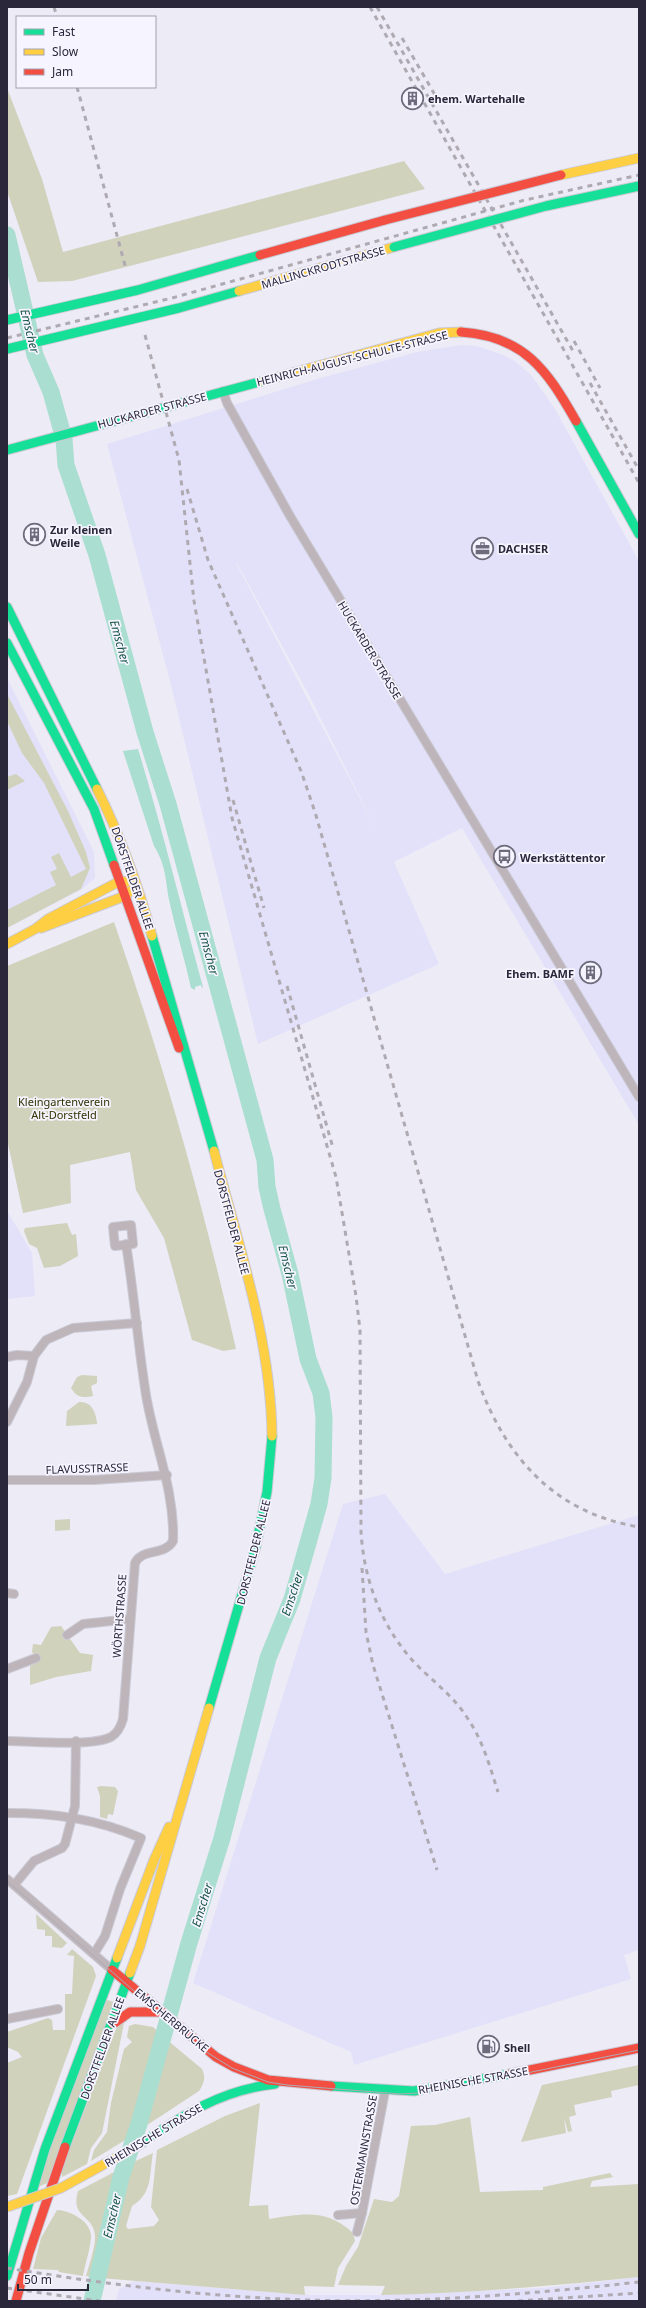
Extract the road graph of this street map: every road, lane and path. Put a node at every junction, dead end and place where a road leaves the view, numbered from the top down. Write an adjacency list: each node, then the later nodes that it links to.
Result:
1 (639, 158): 3 (main road, bridge)
2 (639, 186): 4 (main road, MALLINCKRODTSTRASSE, bridge)
3 (7, 320)
4 (7, 349)
5 (223, 391): 6 (main road, HUCKARDER STRASSE); 7 (main road, HEINRICH-AUGUST-SCHULTE-STRASSE); 15 (street, HUCKARDER STRASSE)
6 (7, 450)
7 (639, 534)
8 (7, 607): 11 (main road, DORSTFELDER ALLEE)
9 (7, 643): 10 (main road, DORSTFELDER ALLEE)
10 (120, 881): 11 (main road); 12 (main road, DORSTFELDER ALLEE); 13 (main road)
11 (137, 883): 12 (main road); 16 (main road, DORSTFELDER ALLEE)
12 (125, 896): 13 (main road); 16 (main road, DORSTFELDER ALLEE)
13 (35, 929): 14 (main road)
14 (7, 944)
15 (639, 1097)
16 (205, 1118): 30 (main road, DORSTFELDER ALLEE)
17 (126, 1244): 18 (street, WÖRTHSTRASSE)
18 (137, 1323): 19 (street); 22 (street, WÖRTHSTRASSE)
19 (34, 1356): 20 (street); 21 (street)
20 (7, 1357)
21 (7, 1422)
22 (167, 1475): 23 (street, FLAVUSSTRASSE); 24 (street, WÖRTHSTRASSE)
23 (7, 1480)
24 (130, 1619): 25 (street); 29 (street, WÖRTHSTRASSE)
25 (67, 1635)
26 (36, 1658): 27 (street)
27 (7, 1668)
28 (7, 1741): 29 (street, WÖRTHSTRASSE)
29 (76, 1741): 32 (street)
30 (184, 1793): 36 (main road, DORSTFELDER ALLEE); 37 (main road, DORSTFELDER ALLEE)
31 (7, 1812): 32 (street)
32 (72, 1816): 34 (street); 35 (street)
33 (7, 1879): 34 (street)
34 (15, 1884): 35 (street)
35 (94, 1954): 36 (street)
36 (112, 1970): 37 (main road, EMSCHERBRÜCKE); 51 (main road, DORSTFELDER ALLEE)
37 (127, 1982): 39 (main road, EMSCHERBRÜCKE); 41 (main road, DORSTFELDER ALLEE)
38 (58, 2009): 40 (street)
39 (162, 2012): 41 (main road); 43 (main road, EMSCHERBRÜCKE)
40 (7, 2019)
41 (110, 2027): 52 (main road, DORSTFELDER ALLEE)
42 (639, 2048): 46 (main road, RHEINISCHE STRASSE)
43 (234, 2067): 44 (main road, RHEINISCHE STRASSE); 45 (main road)
44 (304, 2084): 45 (main road, RHEINISCHE STRASSE); 46 (main road, RHEINISCHE STRASSE)
45 (231, 2091): 47 (main road, RHEINISCHE STRASSE, bridge)
46 (385, 2091): 48 (street, OSTERMANNSTRASSE)
47 (7, 2207)
48 (362, 2213): 49 (street, OSTERMANNSTRASSE); 50 (street, OSTERMANNSTRASSE)
49 (338, 2215)
50 (357, 2232)
51 (7, 2276)
52 (16, 2301)

